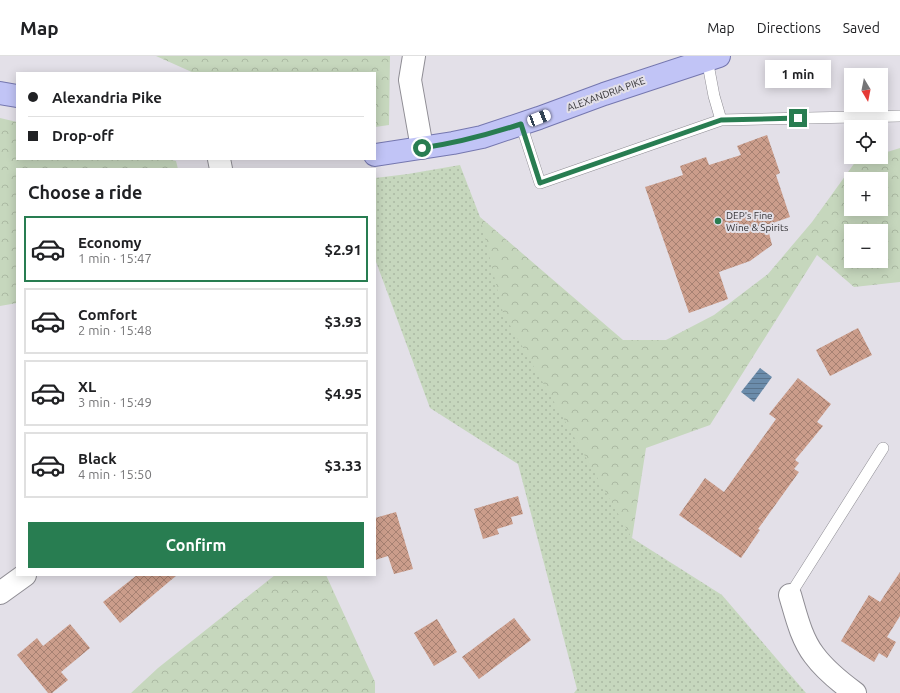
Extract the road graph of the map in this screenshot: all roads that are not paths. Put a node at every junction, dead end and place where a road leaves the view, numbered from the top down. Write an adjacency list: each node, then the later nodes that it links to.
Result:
1 (414, 56): 8 (street)
2 (713, 58): 6 (lane); 7 (main road, ALEXANDRIA PIKE)
3 (0, 93): 4 (main road)
4 (16, 96)
5 (900, 116): 6 (lane)
6 (721, 120): 7 (lane)
7 (521, 124): 8 (main road, ALEXANDRIA PIKE)
8 (422, 148): 9 (main road, ALEXANDRIA PIKE)
9 (376, 155)
10 (883, 448): 13 (lane)
11 (24, 576): 12 (street)
12 (0, 593)
13 (790, 595): 14 (street)
14 (855, 693)

